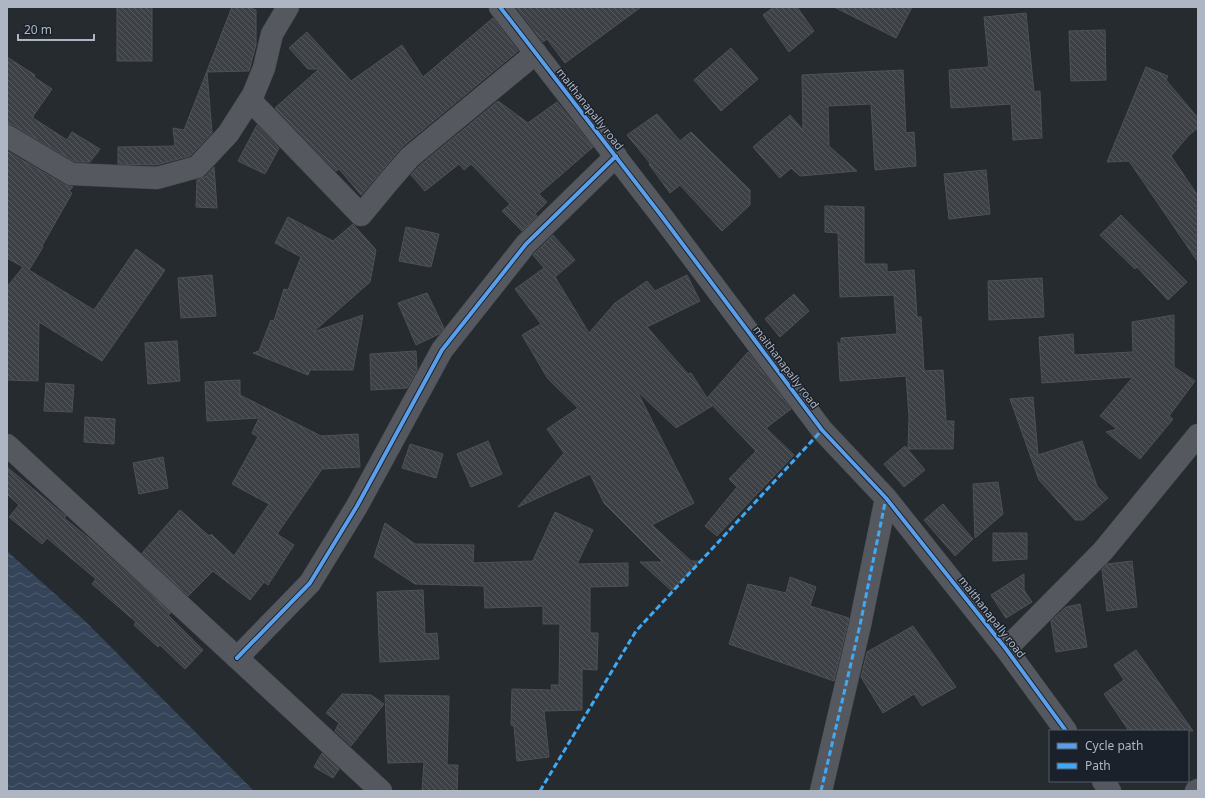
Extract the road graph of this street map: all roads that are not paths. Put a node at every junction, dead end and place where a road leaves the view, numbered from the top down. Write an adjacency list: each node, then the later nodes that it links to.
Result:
1 (288, 7): 4 (street)
2 (500, 7): 3 (street, maithanapally road)
3 (536, 53): 4 (street); 6 (street, maithanapally road)
4 (250, 100): 5 (street)
5 (7, 136)
6 (616, 156): 9 (street, maithanapally road); 11 (street)
7 (1198, 435): 10 (street)
8 (7, 445): 11 (street)
9 (886, 498): 10 (street, maithanapally road); 15 (street)
10 (1006, 650): 12 (street, maithanapally road)
11 (237, 658): 14 (street)
12 (1065, 730)
13 (1104, 782): 16 (street)
14 (381, 791)
15 (821, 791)
16 (1110, 791)

